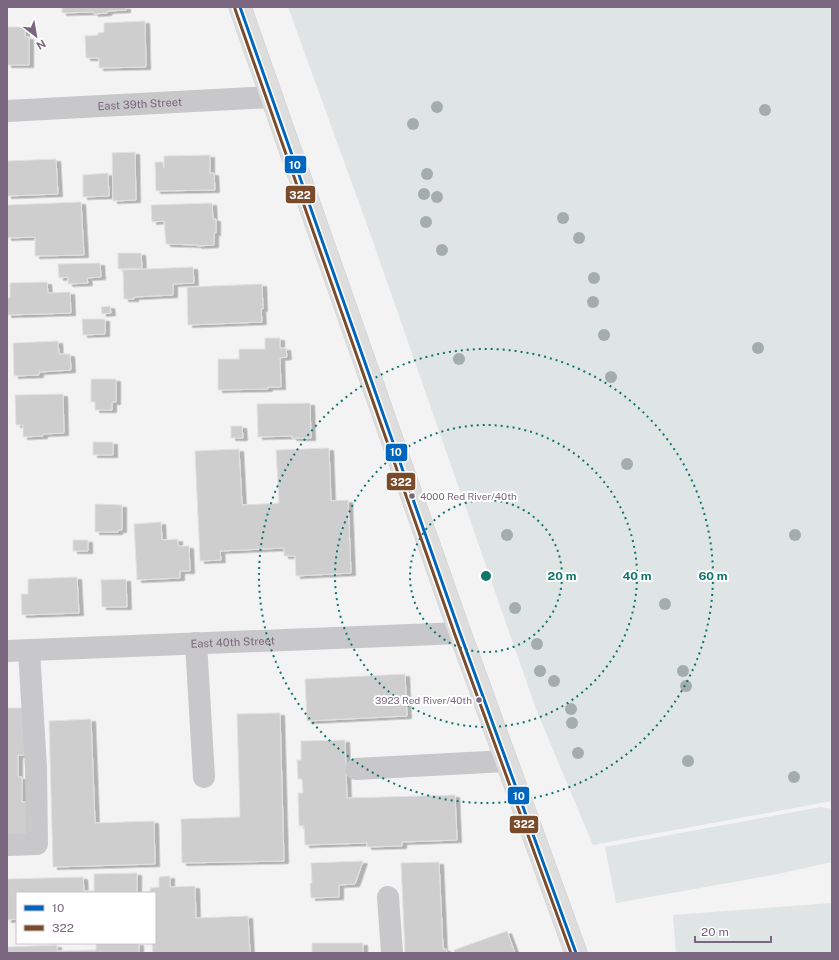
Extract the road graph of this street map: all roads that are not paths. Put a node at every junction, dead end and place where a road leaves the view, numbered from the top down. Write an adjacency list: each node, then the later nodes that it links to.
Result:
1 (240, 7): 2 (main road)
2 (272, 97): 3 (street, East 39th Street); 4 (main road)
3 (7, 111)
4 (460, 633): 5 (street, East 40th Street); 8 (main road)
5 (196, 643): 6 (street, East 40th Street); 10 (street)
6 (29, 650): 7 (street, East 40th Street); 11 (street)
7 (7, 651)
8 (506, 761): 9 (street); 14 (main road)
9 (356, 769)
10 (204, 777)
11 (7, 845)
12 (388, 897): 13 (street)
13 (392, 953)
14 (576, 953)

